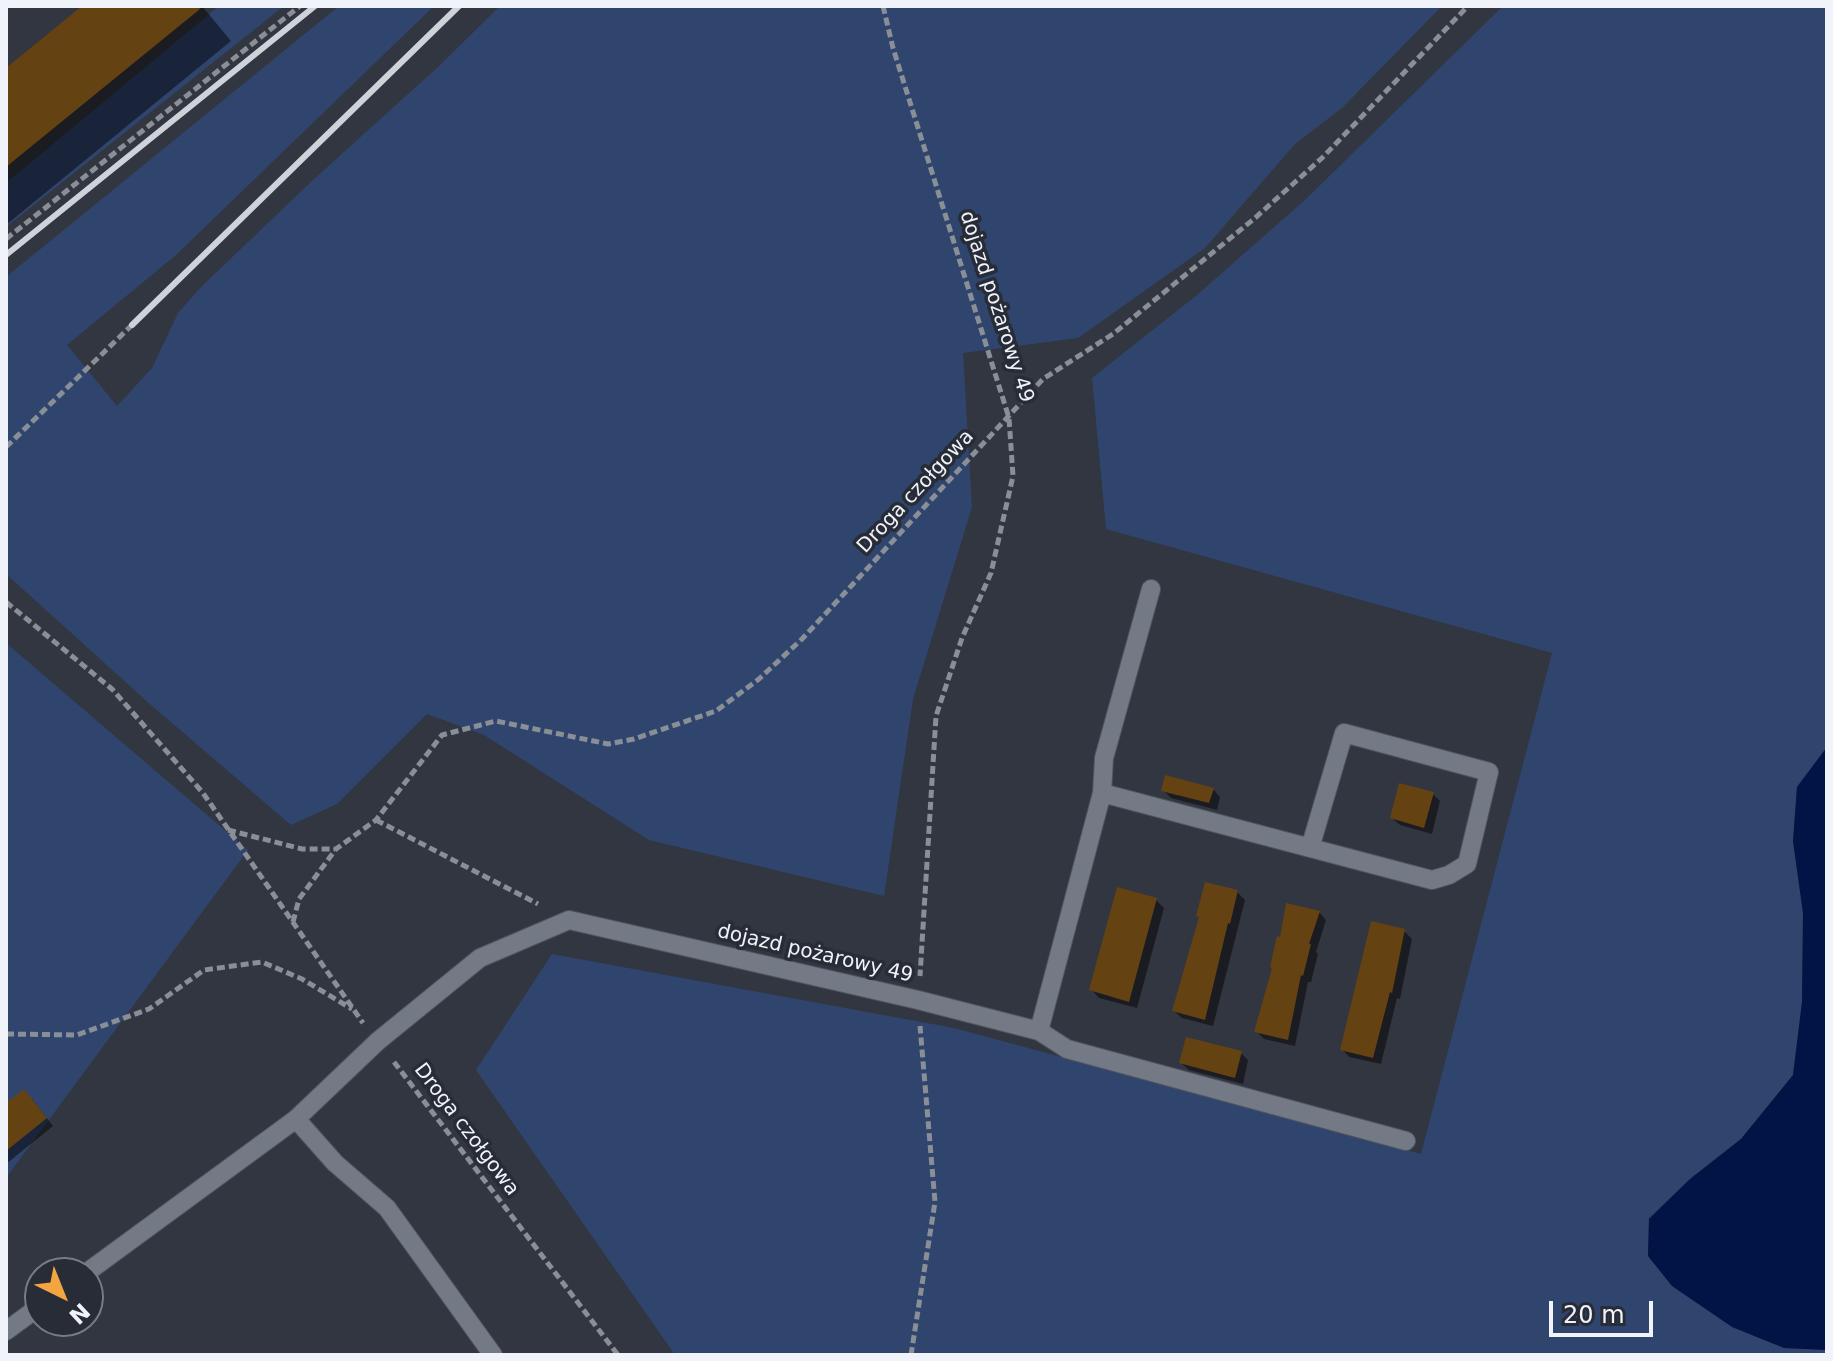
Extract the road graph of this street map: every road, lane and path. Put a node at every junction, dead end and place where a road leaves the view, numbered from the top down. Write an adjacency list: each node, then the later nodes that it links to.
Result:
1 (300, 6): 4 (path)
2 (883, 6): 6 (path, dojazd pożarowy 49)
3 (1468, 6): 6 (path, Droga czołgowa)
4 (6, 239)
5 (132, 325): 7 (path)
6 (1009, 418): 11 (path, Droga czołgowa); 17 (path, dojazd pożarowy 49)
7 (6, 447)
8 (1151, 589): 10 (lane)
9 (6, 602): 12 (path, Droga czołgowa)
10 (1102, 793): 13 (lane); 19 (lane)
11 (376, 820): 14 (path, Droga czołgowa); 16 (path)
12 (228, 830): 14 (path); 15 (path, Droga czołgowa)
13 (1310, 848): 13 (lane)
14 (336, 849): 15 (path, Droga czołgowa)
15 (293, 922): 18 (path, Droga czołgowa)
16 (560, 923): 17 (lane, dojazd pożarowy 49); 21 (lane, dojazd pożarowy 49)
17 (918, 1000): 19 (lane); 29 (path)
18 (353, 1010): 20 (path); 21 (path, Droga czołgowa)
19 (1039, 1031): 23 (lane)
20 (6, 1034)
21 (378, 1041): 22 (lane, dojazd pożarowy 49); 28 (path, Droga czołgowa)
22 (296, 1119): 24 (lane, dojazd pożarowy 49); 27 (lane)
23 (1406, 1141)
24 (104, 1260)
25 (24, 1318): 26 (lane)
26 (6, 1331)
27 (493, 1355)
28 (618, 1355)
29 (911, 1355)

